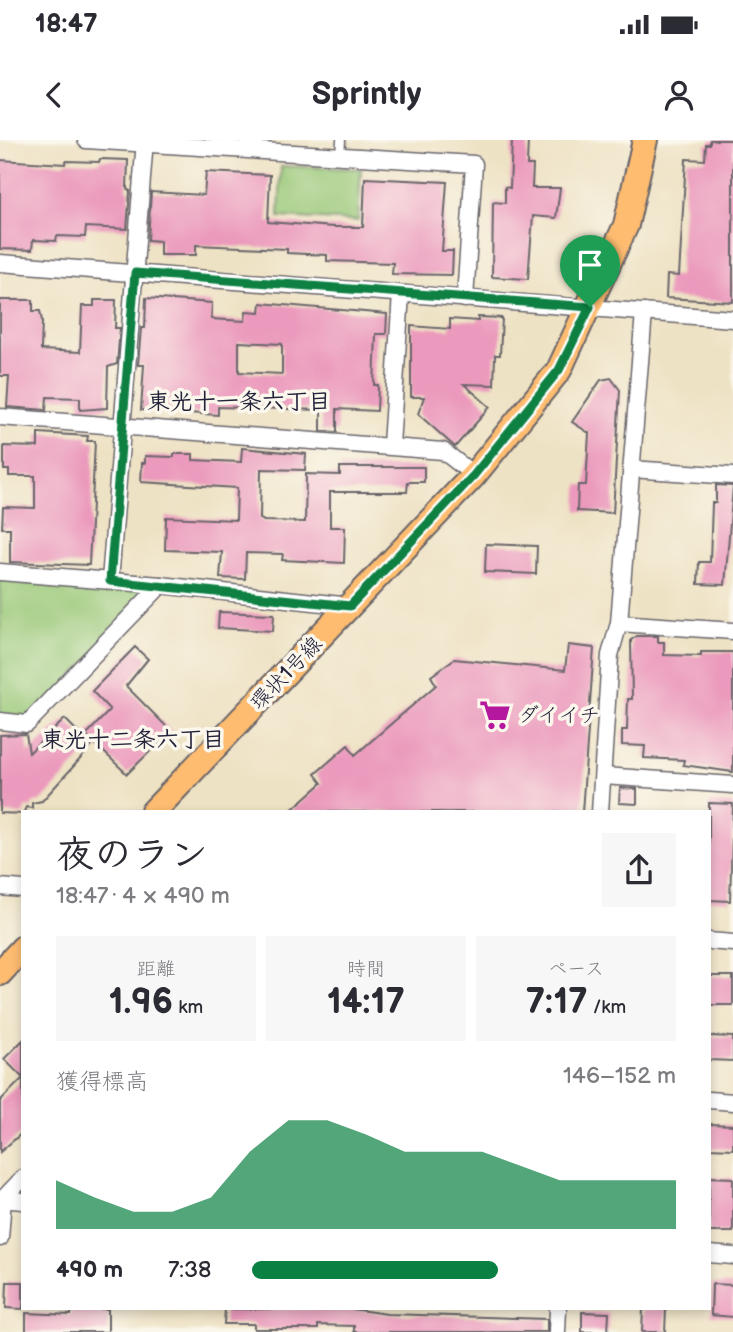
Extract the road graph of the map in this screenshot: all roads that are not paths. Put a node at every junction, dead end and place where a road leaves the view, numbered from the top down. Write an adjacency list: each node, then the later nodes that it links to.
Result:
1 (86, 140): 3 (street)
2 (645, 140): 9 (main road, 環状1号線)
3 (145, 142): 4 (street); 6 (street)
4 (340, 148): 8 (street)
5 (0, 263): 6 (street)
6 (135, 273): 7 (street); 13 (street)
7 (401, 293): 8 (street); 14 (street)
8 (465, 299): 9 (street)
9 (590, 307): 10 (street); 16 (main road, 環状1号線)
10 (645, 312): 11 (street); 15 (street)
11 (733, 319)
12 (0, 416): 13 (street)
13 (123, 425): 14 (street); 19 (street)
14 (391, 445): 16 (street)
15 (631, 469): 17 (street); 22 (street)
16 (474, 475): 21 (main road, 環状1号線)
17 (733, 476)
18 (0, 572): 19 (street)
19 (110, 581): 20 (street)
20 (161, 585): 21 (street); 24 (street)
21 (350, 606): 27 (main road, 環状1号線)
22 (619, 623): 23 (street); 25 (street)
23 (733, 631)
24 (0, 721)
25 (603, 776): 26 (street); 28 (street)
26 (733, 785)
27 (155, 810)
28 (600, 810)
29 (0, 887): 30 (street)
30 (21, 889)
31 (711, 941): 32 (street)
32 (733, 943)
33 (21, 950): 34 (main road)
34 (0, 973)
35 (711, 1100): 36 (street)
36 (733, 1102)
37 (21, 1180): 38 (street)
38 (1, 1199): 39 (street); 40 (street)
39 (21, 1201)
40 (0, 1238)
41 (711, 1254): 42 (street)
42 (733, 1256)
43 (558, 1310): 44 (street)
44 (557, 1332)

